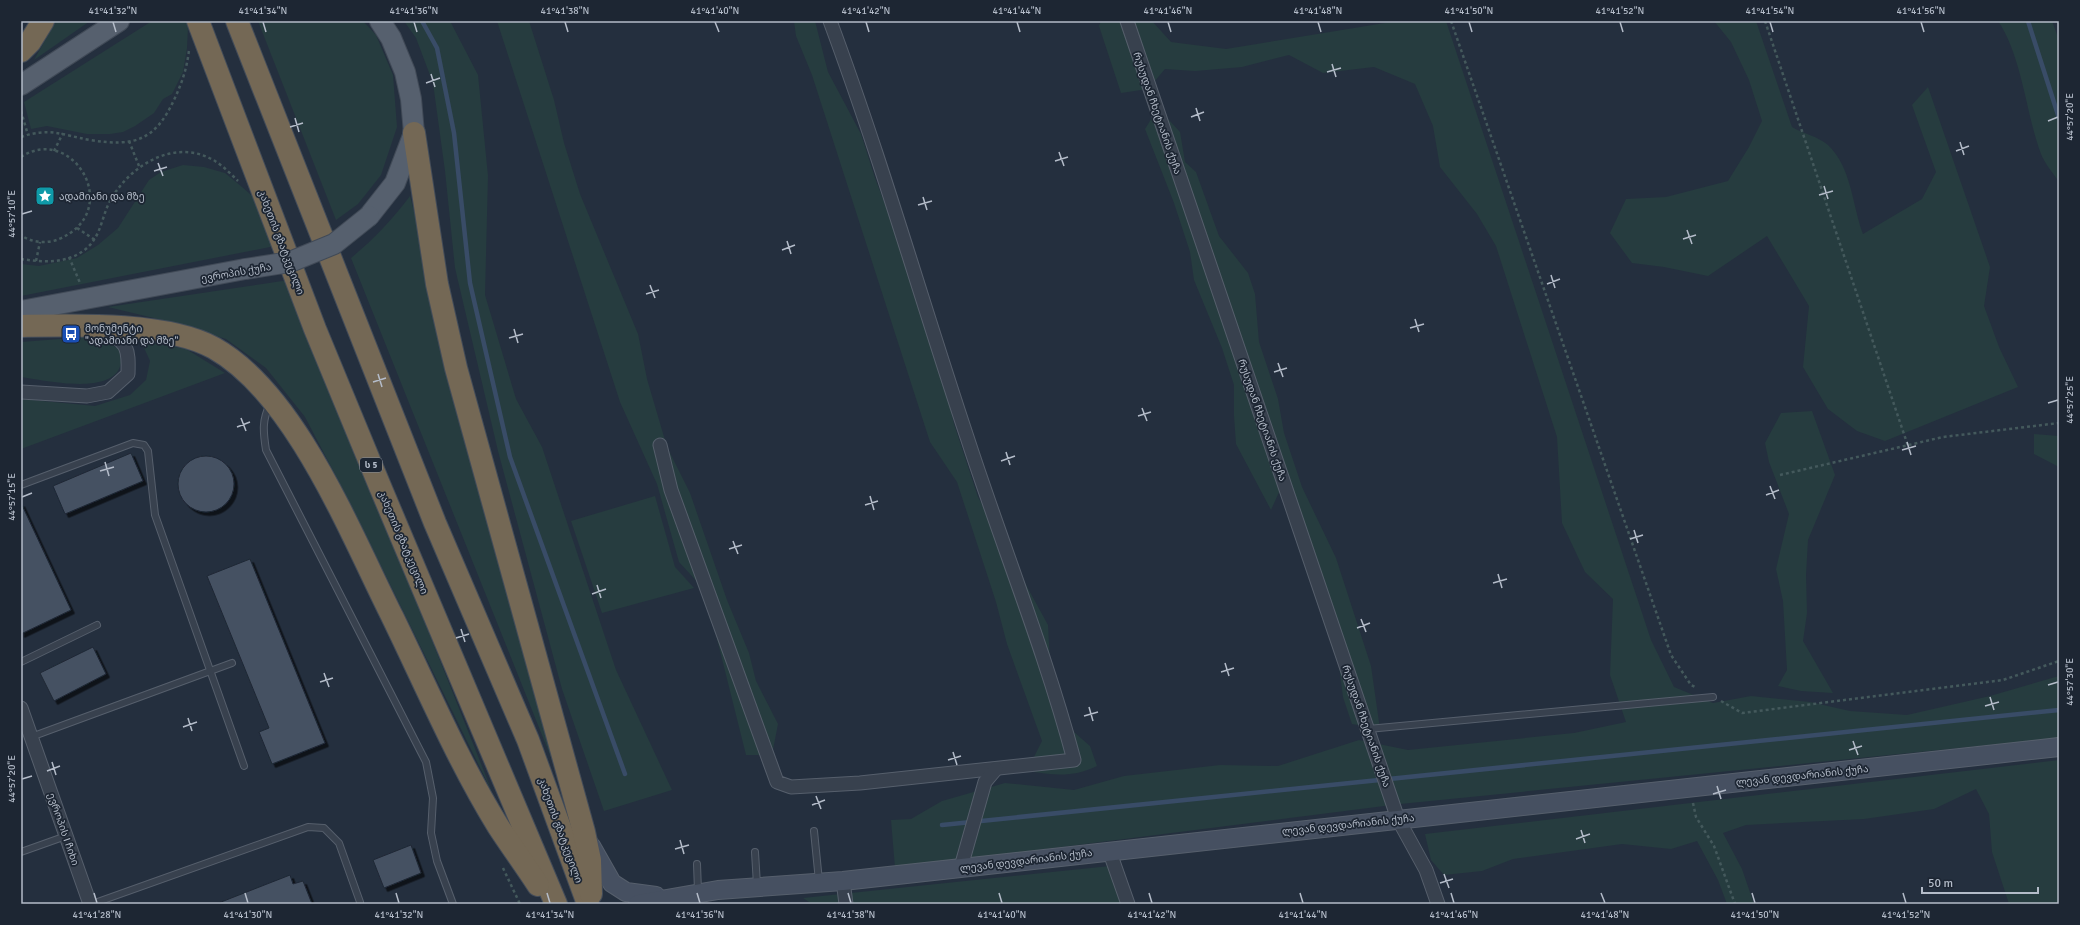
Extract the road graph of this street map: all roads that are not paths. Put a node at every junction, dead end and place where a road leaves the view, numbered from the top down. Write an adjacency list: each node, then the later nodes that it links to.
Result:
1 (43, 21): 8 (highway)
2 (118, 21): 9 (main road)
3 (198, 21): 47 (highway, კახეთის გზატკეცილი / ს 5)
4 (237, 21): 48 (highway, კახეთის გზატკეცილი)
5 (380, 21): 10 (main road, ევროპის ქუჩა)
6 (830, 21): 28 (street)
7 (1127, 21): 24 (street, რუსუდან ჩხეტიანის ქუჩა)
8 (21, 51)
9 (21, 85)
10 (414, 133): 11 (main road, ევროპის ქუჩა, bridge); 31 (highway)
11 (21, 311)
12 (21, 326): 13 (highway)
13 (104, 327): 14 (street); 15 (highway)
14 (21, 392)
15 (272, 400): 45 (lane); 46 (highway)
16 (660, 445): 28 (street)
17 (21, 485): 21 (lane)
18 (97, 625): 19 (lane)
19 (21, 662)
20 (232, 663): 21 (lane)
21 (211, 671): 25 (lane); 27 (lane)
22 (1712, 697): 24 (lane)
23 (21, 708): 25 (street, ევროპის I ჩიხი)
24 (1368, 729): 29 (street, რუსუდან ჩხეტიანის ქუჩა)
25 (31, 737): 32 (street, ევროპის I ჩიხი)
26 (2059, 747): 29 (main road, ლევან დევდარიანის ქუჩა)
27 (244, 766)
28 (996, 769): 37 (street)
29 (1398, 819): 33 (main road, ლევან დევდარიანის ქუჩა); 53 (street, რუსუდან ჩხეტიანის ქუჩა)
30 (814, 831): 39 (lane)
31 (584, 832): 42 (main road); 49 (highway)
32 (66, 836): 34 (lane); 44 (street, ევროპის I ჩიხი)
33 (1109, 850): 37 (main road, ლევან დევდარიანის ქუჩა); 52 (street)
34 (21, 852)
35 (755, 852): 40 (lane)
36 (697, 864): 41 (lane)
37 (961, 867): 38 (main road, ლევან დევდარიანის ქუჩა)
38 (843, 881): 39 (main road, ლევან დევდარიანის ქუჩა); 51 (street)
39 (820, 882): 40 (main road, ლევან დევდარიანის ქუჩა)
40 (757, 887): 41 (main road, ლევან დევდარიანის ქუჩა)
41 (698, 893): 42 (main road, ლევან დევდარიანის ქუჩა)
42 (662, 901): 50 (main road, ლევან დევდარიანის ქუჩა)
43 (360, 902): 44 (lane)
44 (91, 904)
45 (453, 904)
46 (552, 904)
47 (556, 904)
48 (588, 904)
49 (592, 904)
50 (638, 904)
51 (846, 904)
52 (1128, 904)
53 (1438, 904)

